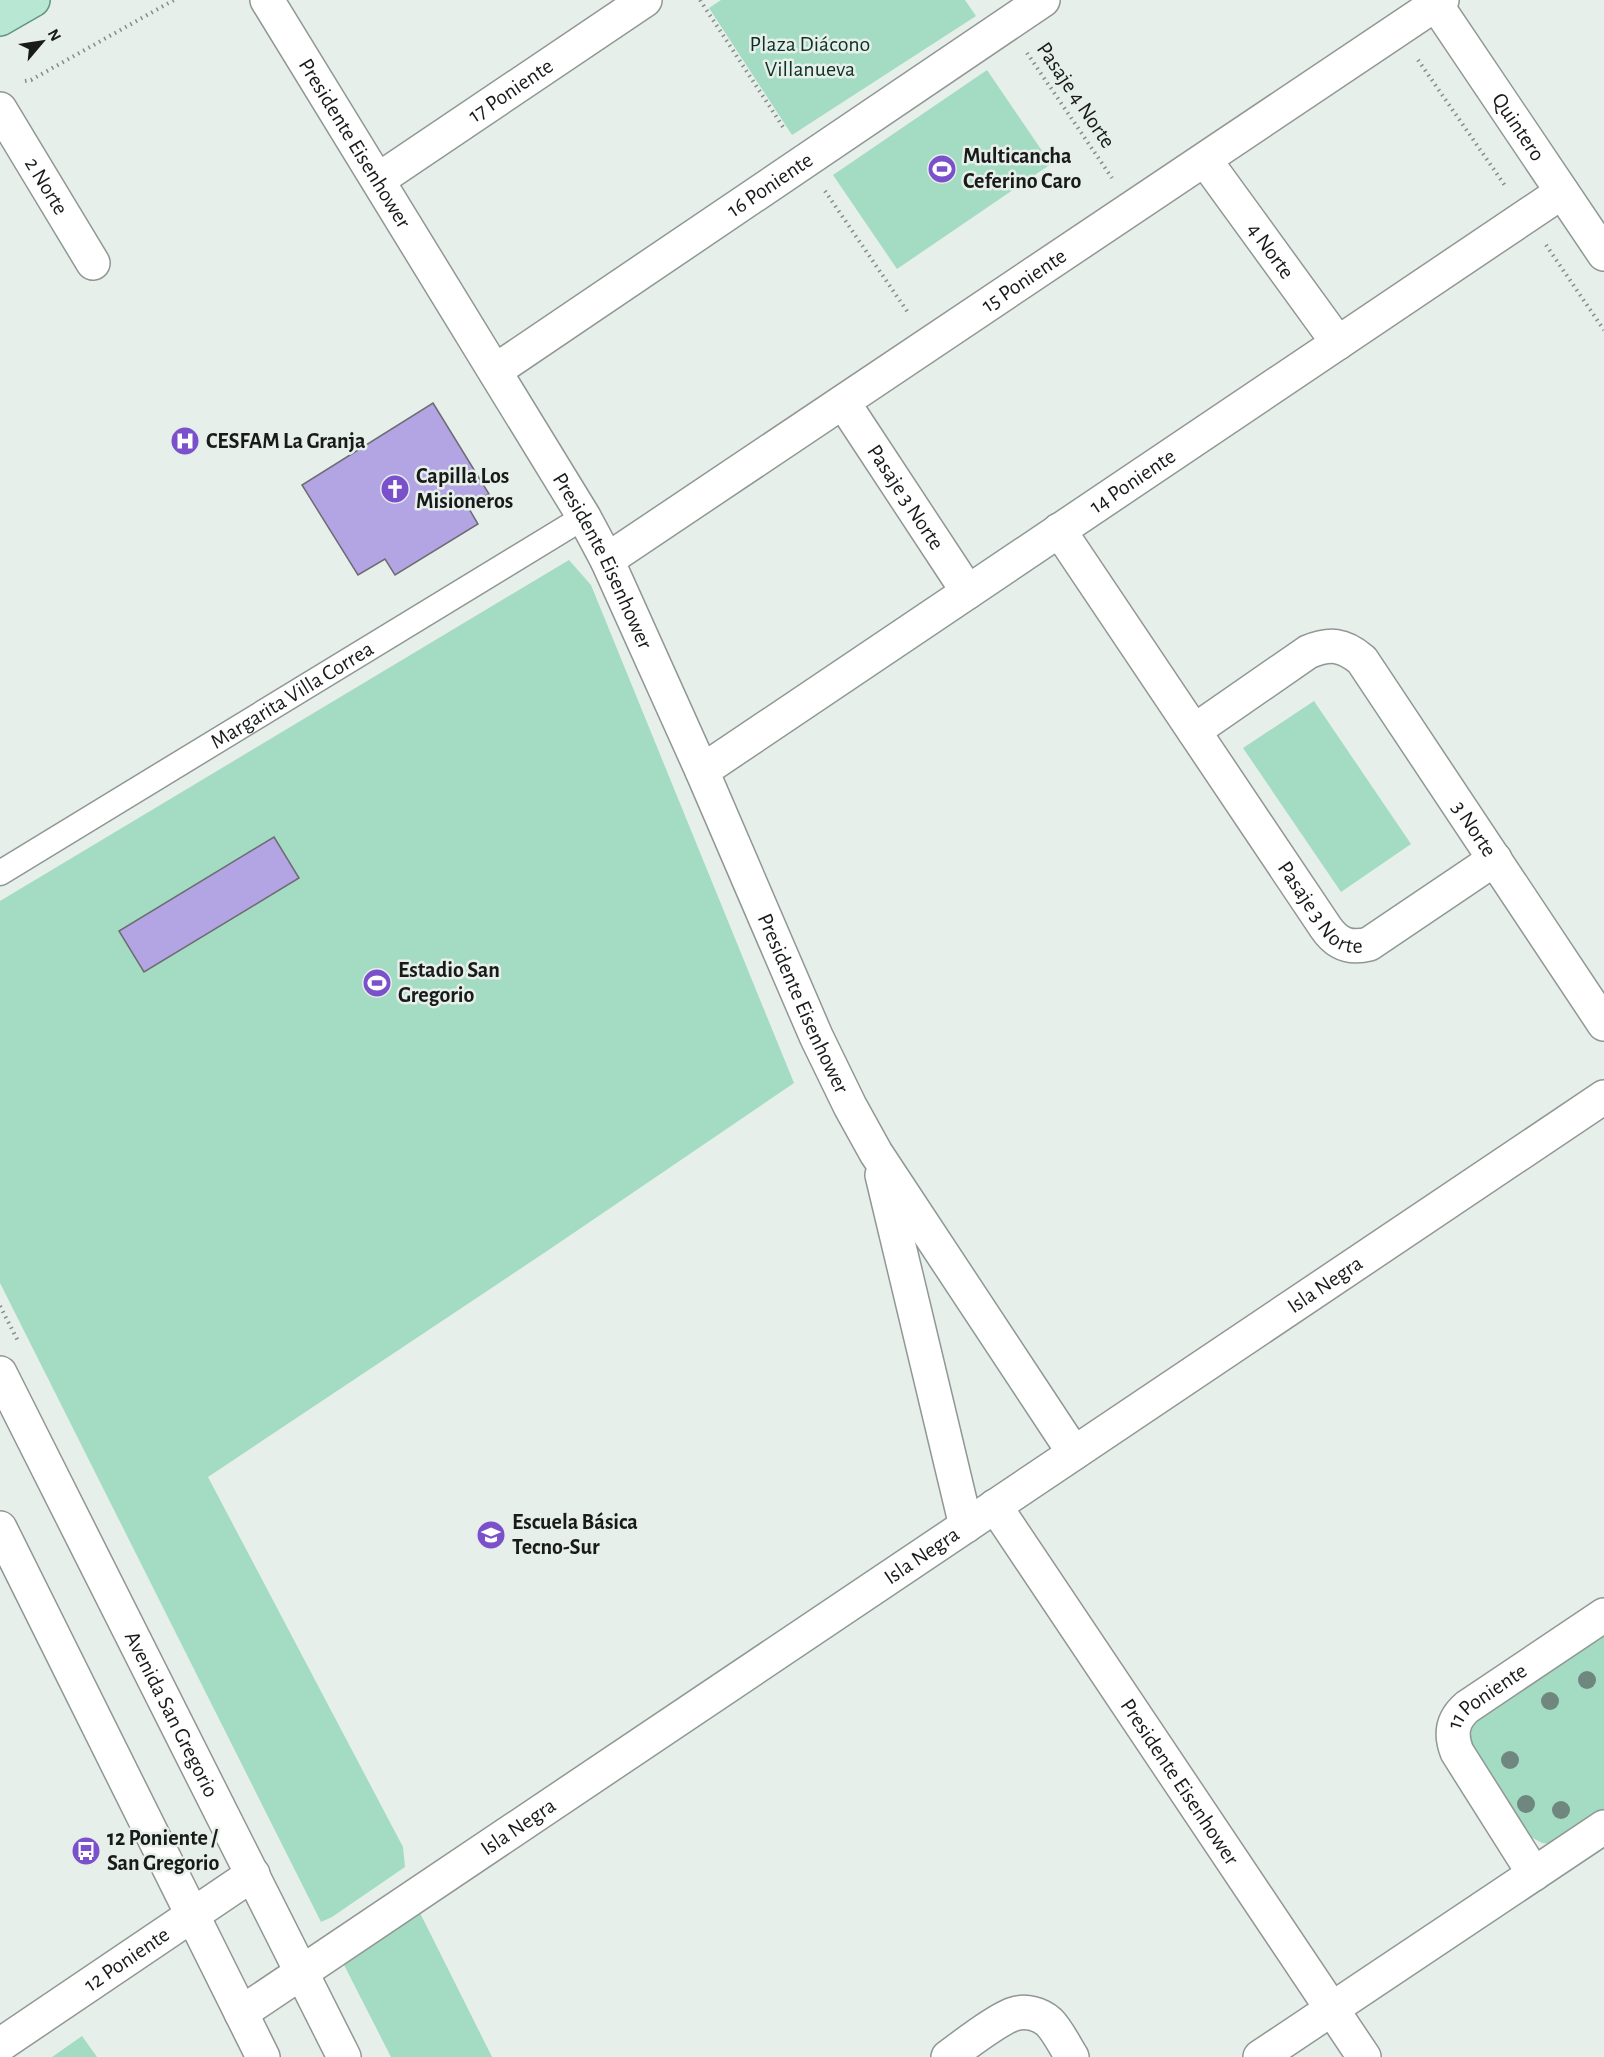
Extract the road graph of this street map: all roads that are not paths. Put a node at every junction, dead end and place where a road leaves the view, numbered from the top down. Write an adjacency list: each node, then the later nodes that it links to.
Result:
1 (33, 0): 6 (main road)
2 (267, 0): 9 (street, Presidente Eisenhower)
3 (645, 0): 9 (street, 17 Poniente)
4 (1043, 0): 14 (street, 16 Poniente)
5 (1437, 1): 8 (street, 15 Poniente); 10 (street, Quintero)
6 (0, 19)
7 (0, 109): 12 (street, 2 Norte)
8 (1205, 160): 13 (street, 4 Norte); 15 (street, 15 Poniente)
9 (378, 180): 14 (street, Presidente Eisenhower)
10 (1562, 192): 11 (street, Quintero); 13 (street, 14 Poniente)
11 (1604, 254)
12 (93, 263)
13 (1338, 343): 17 (street, 14 Poniente)
14 (495, 371): 16 (street, Presidente Eisenhower)
15 (843, 402): 18 (street, 15 Poniente); 19 (street, Pasaje 3 Norte)
16 (584, 518): 18 (street, Presidente Eisenhower); 23 (lane, Margarita Villa Correa)
17 (1059, 530): 19 (street, 14 Poniente); 20 (street, Pasaje 3 Norte)
18 (607, 560): 21 (street, Presidente Eisenhower)
19 (968, 592): 21 (street, 14 Poniente)
20 (1194, 731): 22 (street, 3 Norte); 22 (street, Pasaje 3 Norte)
21 (702, 771): 26 (street, Presidente Eisenhower)
22 (1494, 859): 24 (street, 3 Norte)
23 (0, 873)
24 (1604, 1024)
25 (1604, 1097): 28 (street, Isla Negra)
26 (876, 1153): 28 (street, Presidente Eisenhower); 30 (street, Presidente Eisenhower)
27 (0, 1373): 34 (street, Avenida San Gregorio)
28 (1074, 1453): 29 (street, Isla Negra)
29 (994, 1506): 30 (street, Isla Negra); 38 (street, Presidente Eisenhower)
30 (966, 1526): 37 (street, Isla Negra)
31 (1, 1532): 36 (street)
32 (1604, 1615): 35 (street, 11 Poniente)
33 (1604, 1827): 35 (street)
34 (253, 1874): 36 (street, 12 Poniente); 37 (street, Avenida San Gregorio)
35 (1534, 1874): 38 (street)
36 (192, 1916): 39 (street); 40 (street, 12 Poniente)
37 (302, 1972): 39 (street, Isla Negra); 42 (street, Avenida San Gregorio)
38 (1332, 2008): 45 (street); 46 (street, Presidente Eisenhower)
39 (241, 2013): 41 (street)
40 (0, 2045)
41 (263, 2057)
42 (344, 2057)
43 (948, 2057): 44 (street)
44 (1072, 2057)
45 (1260, 2057)
46 (1364, 2057)

